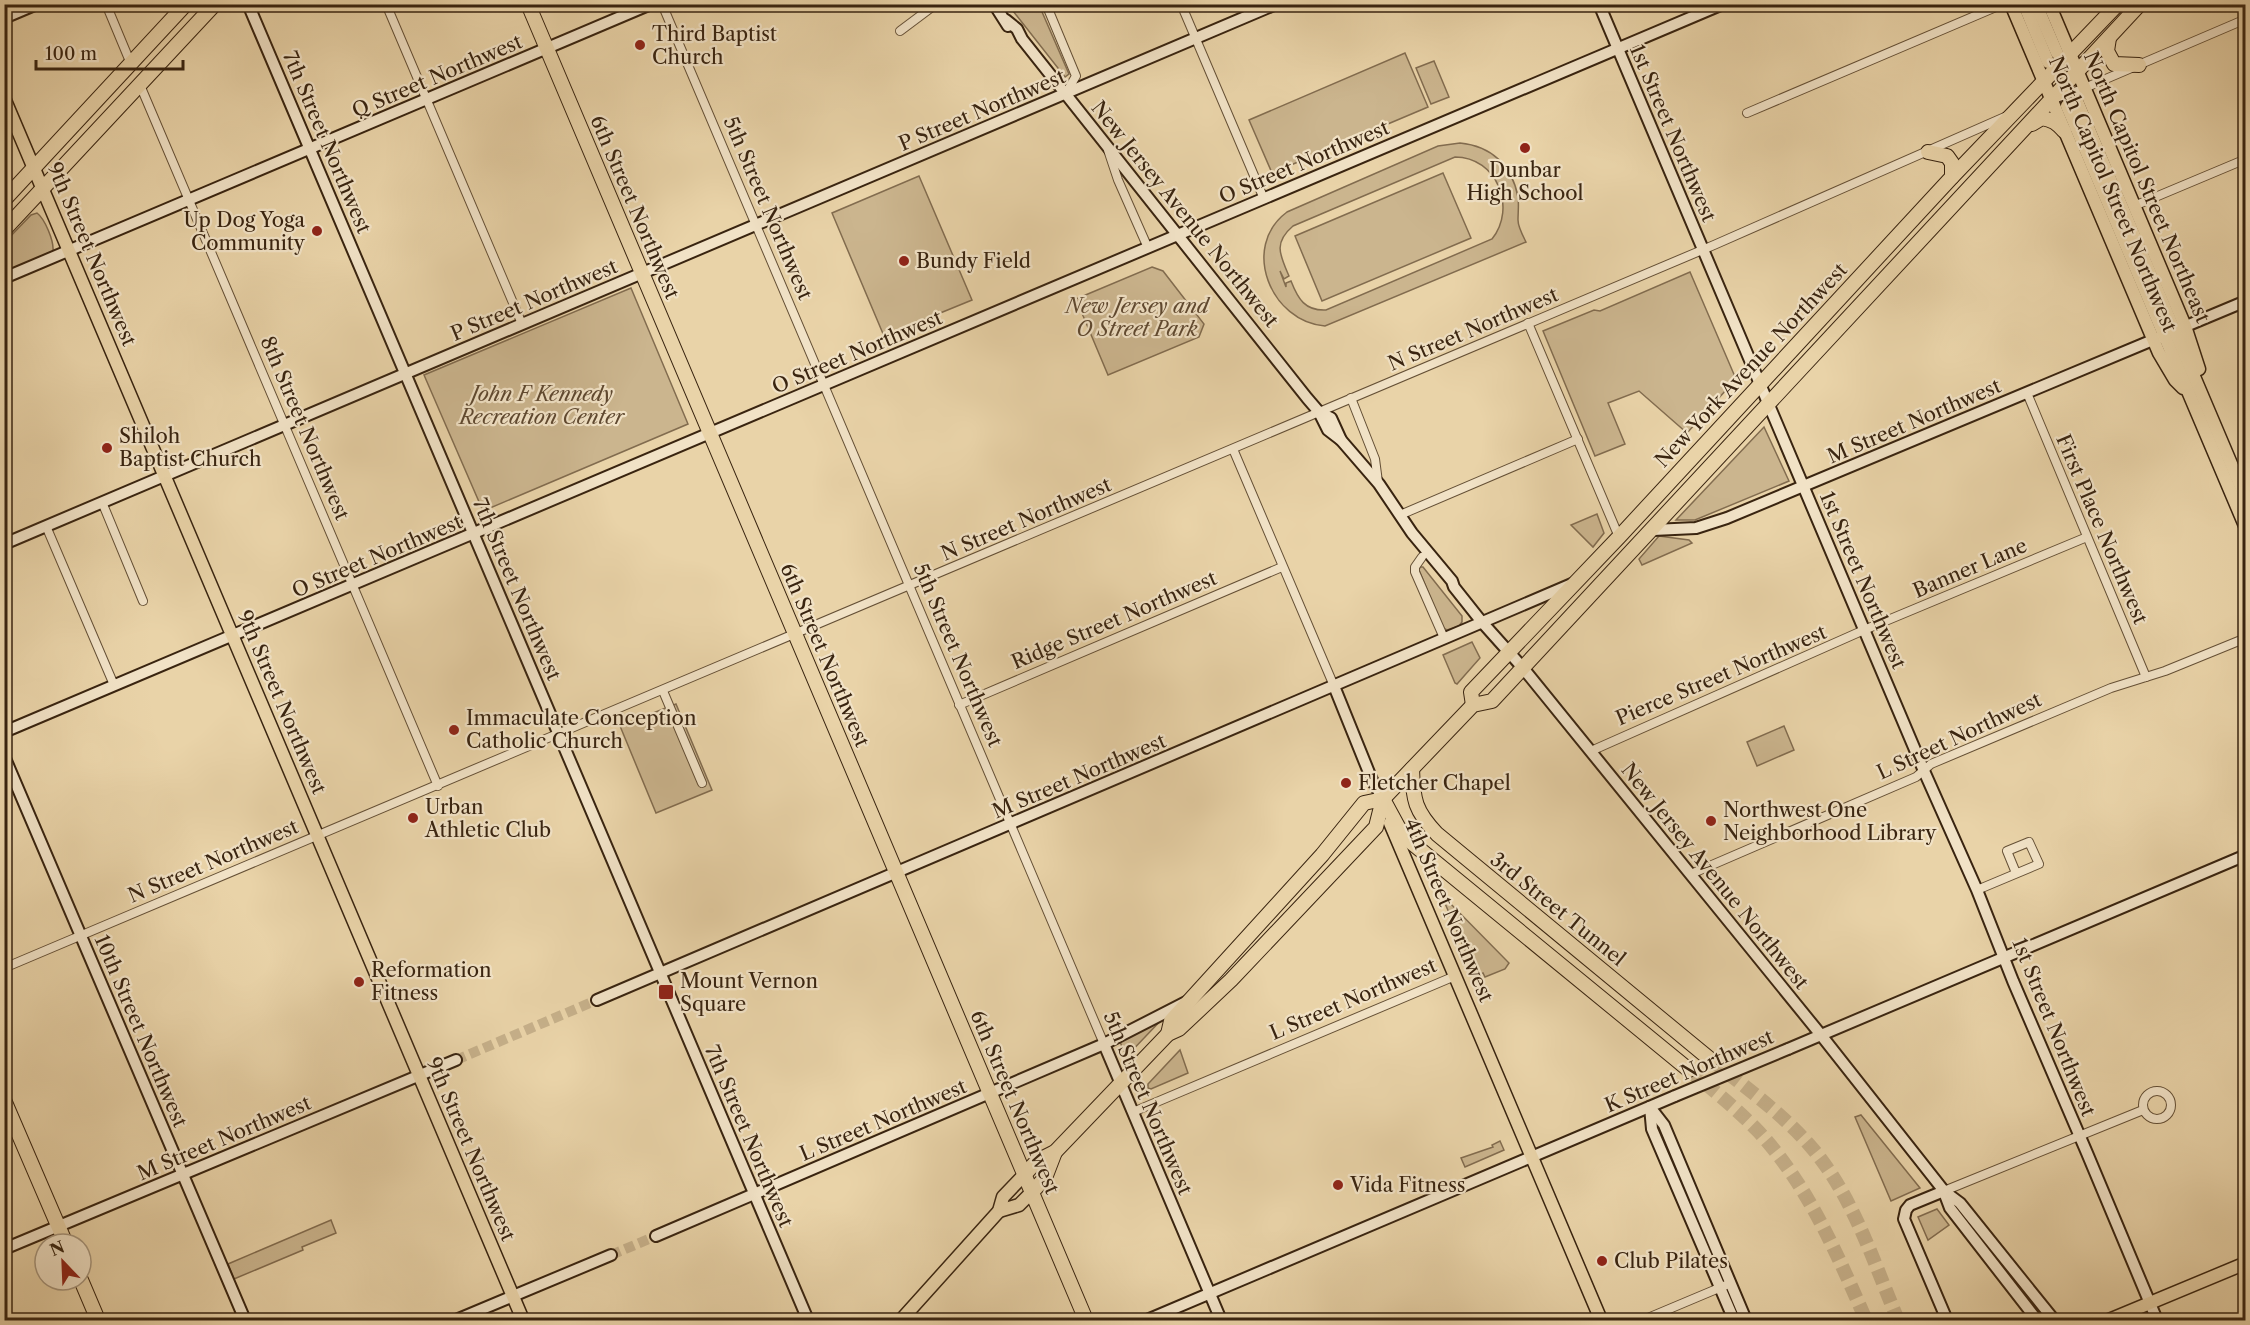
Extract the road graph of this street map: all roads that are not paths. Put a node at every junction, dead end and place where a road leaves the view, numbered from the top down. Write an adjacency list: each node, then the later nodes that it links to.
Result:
1 (37, 4): 25 (street)
2 (106, 4): 33 (street)
3 (186, 4): 33 (highway)
4 (216, 4): 37 (highway)
5 (248, 4): 49 (street, 7th Street Northwest)
6 (386, 4): 41 (street)
7 (528, 4): 30 (highway, 6th Street Northwest)
8 (651, 4): 30 (street, Q Street Northwest)
9 (662, 4): 59 (street, 5th Street Northwest)
10 (936, 4): 27 (street)
11 (994, 4): 24 (street, New Jersey Avenue Northwest)
12 (1046, 4): 39 (street)
13 (1182, 4): 29 (street)
14 (1276, 4): 29 (street, P Street Northwest)
15 (1599, 4): 31 (street, 1st Street Northwest)
16 (1723, 4): 31 (street, O Street Northwest)
17 (2003, 4): 44 (street)
18 (2011, 4): 36 (main road, North Capitol Street Northwest)
19 (2024, 4): 32 (main road, North Capitol Street Northwest)
20 (2036, 4): 32 (main road, North Capitol Street Northeast)
21 (2049, 4): 32 (main road, North Capitol Street Northeast)
22 (2118, 4): 32 (highway, New York Avenue Northwest)
23 (2140, 4): 28 (highway, New York Avenue Northwest)
24 (1004, 13): 39 (street, New Jersey Avenue Northwest)
25 (4, 18)
26 (2246, 19): 34 (street)
27 (900, 31)
28 (2109, 38): 34 (highway); 35 (highway, New York Avenue Northwest)
29 (1196, 39): 39 (street, P Street Northwest); 55 (street)
30 (547, 48): 41 (street, Q Street Northwest); 65 (highway, 6th Street Northwest)
31 (1618, 49): 55 (street, O Street Northwest); 63 (street, 1st Street Northwest)
32 (2058, 57): 35 (main road, North Capitol Street Northeast); 36 (highway, New York Avenue Northwest)
33 (132, 64): 52 (highway)
34 (2139, 65): 38 (street)
35 (2077, 72): 38 (main road, North Capitol Street Northeast); 42 (highway, New York Avenue Northwest)
36 (2044, 83): 42 (main road, North Capitol Street Northwest); 45 (highway, New York Avenue Northwest)
37 (140, 85): 54 (highway); 57 (street, 8th Street Northwest)
38 (2084, 88): 42 (street); 58 (main road, North Capitol Street Northeast)
39 (1066, 94): 48 (street, New Jersey Avenue Northwest); 59 (street, P Street Northwest)
40 (4, 98): 52 (main road, 9th Street Northwest)
41 (427, 99): 49 (street, Q Street Northwest); 69 (street)
42 (2051, 99): 46 (highway, New York Avenue Northwest); 47 (main road, North Capitol Street Northwest)
43 (2072, 104): 70 (main road, North Capitol Street Northeast)
44 (1747, 113)
45 (2013, 113): 50 (street, N Street Northwest); 53 (highway, New York Avenue Northwest)
46 (2026, 129): 47 (highway); 77 (highway, New York Avenue Northwest)
47 (2064, 131): 70 (main road, North Capitol Street Northwest)
48 (1107, 146): 61 (street, New Jersey Avenue Northwest); 62 (street)
49 (310, 149): 57 (street, Q Street Northwest); 71 (street, 7th Street Northwest)
50 (1928, 152): 53 (highway); 63 (street, N Street Northwest)
51 (2246, 159): 58 (street)
52 (34, 168): 54 (main road, 9th Street Northwest); 56 (highway)
53 (1952, 177): 72 (highway, New York Avenue Northwest)
54 (43, 189): 60 (highway); 64 (main road, 9th Street Northwest)
55 (1264, 199): 61 (street, O Street Northwest)
56 (4, 200)
57 (189, 200): 64 (street, Q Street Northwest); 79 (street, 8th Street Northwest)
58 (2134, 206): 70 (main road, North Capitol Street Northeast)
59 (756, 225): 65 (street, P Street Northwest); 73 (street, 5th Street Northwest)
60 (4, 230)
61 (1179, 235): 62 (street, O Street Northwest); 78 (street, New Jersey Avenue Northwest)
62 (1148, 248): 73 (street, O Street Northwest)
63 (1703, 249): 68 (street, N Street Northwest); 72 (street, 1st Street Northwest)
64 (69, 251): 66 (street, Q Street Northwest); 84 (main road, 9th Street Northwest)
65 (642, 274): 69 (street, P Street Northwest); 80 (highway, 6th Street Northwest)
66 (4, 278)
67 (2246, 301): 70 (street, M Street Northwest)
68 (1528, 323): 76 (street, N Street Northwest); 81 (street)
69 (522, 324): 71 (street, P Street Northwest)
70 (2169, 333): 74 (main road, North Capitol Street Northwest); 74 (main road, North Capitol Street Northeast); 75 (street, M Street Northwest)
71 (406, 374): 79 (street, P Street Northwest); 93 (street, 7th Street Northwest)
72 (1760, 384): 77 (street, 1st Street Northwest); 94 (highway, New York Avenue Northwest)
73 (825, 385): 80 (street, O Street Northwest); 101 (street, 5th Street Northwest)
74 (2193, 390): 83 (main road, North Capitol Street Northeast)
75 (2027, 393): 86 (street, M Street Northwest); 95 (street, First Place Northwest)
76 (1351, 398): 78 (street, N Street Northwest); 85 (street)
77 (1769, 404): 86 (street, 1st Street Northwest); 92 (highway, New York Avenue Northwest)
78 (1319, 412): 82 (street, N Street Northwest); 85 (street, New Jersey Avenue Northwest)
79 (286, 425): 84 (street, P Street Northwest); 100 (street, 8th Street Northwest)
80 (710, 434): 93 (street, O Street Northwest); 106 (highway, 6th Street Northwest)
81 (1578, 439): 89 (street); 94 (street)
82 (1233, 449): 98 (street, 4th Street Northwest); 101 (street, N Street Northwest)
83 (2235, 475): 87 (main road); 91 (main road)
84 (164, 476): 88 (street, P Street Northwest); 107 (main road, 9th Street Northwest)
85 (1379, 484): 89 (street, New Jersey Avenue Northwest); 97 (street, New Jersey Avenue Northwest)
86 (1804, 487): 92 (street, M Street Northwest); 105 (street, 1st Street Northwest)
87 (2246, 499)
88 (102, 502): 90 (street, P Street Northwest); 103 (street)
89 (1400, 514): 102 (street, New Jersey Avenue Northwest)
90 (46, 526): 96 (street, P Street Northwest); 113 (street)
91 (2246, 528)
92 (1653, 530): 111 (highway, New York Avenue Northwest)
93 (474, 534): 100 (street, O Street Northwest); 119 (street, 7th Street Northwest)
94 (1619, 537): 99 (highway, New York Avenue Northwest)
95 (2087, 537): 105 (street, Banner Lane); 112 (street, First Place Northwest)
96 (4, 544)
97 (1422, 557): 102 (street, New Jersey Avenue Northwest); 108 (street)
98 (1282, 567): 114 (street, 4th Street Northwest); 116 (street, Ridge Street Northwest)
99 (1574, 583): 104 (street, M Street Northwest); 110 (highway, New York Avenue Northwest)
100 (353, 586): 107 (street, O Street Northwest); 125 (street, 8th Street Northwest)
101 (908, 586): 106 (street, N Street Northwest); 116 (street, 5th Street Northwest)
102 (1454, 587): 104 (street, New Jersey Avenue Northwest)
103 (143, 601)
104 (1481, 621): 108 (street, M Street Northwest); 110 (street, New Jersey Avenue Northwest)
105 (1864, 630): 120 (street, Pierce Street Northwest); 123 (street, 1st Street Northwest)
106 (795, 634): 115 (street, N Street Northwest); 130 (highway, 6th Street Northwest)
107 (233, 636): 113 (street, O Street Northwest); 128 (main road, 9th Street Northwest)
108 (1444, 638): 114 (street, M Street Northwest)
109 (2246, 638): 112 (street, L Street Northwest)
110 (1508, 651): 111 (street, New Jersey Avenue Northwest); 117 (highway, New York Avenue Northwest)
111 (1523, 668): 117 (highway, New York Avenue Northwest); 120 (street, New Jersey Avenue Northwest)
112 (2146, 677): 123 (street, L Street Northwest)
113 (114, 685): 118 (street, O Street Northwest)
114 (1334, 686): 126 (street, 4th Street Northwest); 127 (street, M Street Northwest)
115 (663, 690): 119 (street, N Street Northwest); 124 (street)
116 (959, 705): 127 (street, 5th Street Northwest)
117 (1473, 705): 122 (highway, New York Avenue Northwest)
118 (4, 732)
119 (559, 735): 125 (street, N Street Northwest); 137 (street, 7th Street Northwest)
120 (1591, 751): 132 (street, New Jersey Avenue Northwest)
121 (4, 756): 134 (street, 10th Street Northwest)
122 (1412, 770): 126 (highway, New York Avenue Northwest); 145 (highway, 3rd Street Tunnel)
123 (1924, 771): 132 (street, L Street Northwest); 133 (street, 1st Street Northwest)
124 (702, 783)
125 (438, 786): 128 (street, N Street Northwest)
126 (1383, 799): 138 (main road, 4th Street Northwest); 140 (highway, New York Avenue Northwest); 141 (highway, New York Avenue Northwest); 146 (highway, 3rd Street Tunnel)
127 (1010, 825): 130 (street, M Street Northwest); 143 (street, 5th Street Northwest)
128 (317, 835): 134 (street, N Street Northwest); 147 (main road, 9th Street Northwest)
129 (2246, 855): 135 (street, K Street Northwest)
130 (897, 873): 137 (street, M Street Northwest); 149 (highway, 6th Street Northwest)
131 (2016, 873): 131 (street); 133 (street)
132 (1691, 874): 142 (street, New Jersey Avenue Northwest)
133 (1977, 890): 135 (street, 1st Street Northwest)
134 (81, 935): 136 (street, N Street Northwest); 157 (street, 10th Street Northwest)
135 (2004, 957): 142 (street, K Street Northwest); 154 (street, 1st Street Northwest)
136 (4, 968)
137 (660, 973): 139 (street, M Street Northwest); 161 (street, 7th Street Northwest)
138 (1455, 976): 153 (street, L Street Northwest); 156 (main road, 4th Street Northwest)
139 (597, 1000)
140 (1188, 1001): 141 (highway, New York Avenue Northwest); 143 (street, L Street Northwest)
141 (1168, 1034): 148 (highway, New York Avenue Northwest)
142 (1821, 1035): 151 (street, K Street Northwest, bridge); 159 (street, New Jersey Avenue Northwest)
143 (1104, 1044): 148 (street, 5th Street Northwest); 149 (street, L Street Northwest)
144 (456, 1060): 147 (street, M Street Northwest)
145 (1711, 1060)
146 (1689, 1070)
147 (419, 1075): 157 (street, M Street Northwest); 173 (main road, 9th Street Northwest)
148 (1120, 1084): 153 (street, 5th Street Northwest); 155 (highway, New York Avenue Northwest)
149 (990, 1093): 158 (highway, 6th Street Northwest); 161 (street, L Street Northwest)
150 (4, 1100): 163 (highway)
151 (1650, 1107): 156 (street, K Street Northwest); 169 (street); 170 (street)
152 (2143, 1110): 154 (street)
153 (1133, 1112): 172 (street, 5th Street Northwest)
154 (2079, 1136): 159 (street); 174 (street, 1st Street Northwest)
155 (1055, 1152): 158 (highway, New York Avenue Northwest); 160 (highway, New York Avenue Northwest)
156 (1533, 1157): 172 (street, K Street Northwest); 184 (main road, 4th Street Northwest)
157 (183, 1175): 163 (street, M Street Northwest); 176 (street, 10th Street Northwest)
158 (1024, 1175): 160 (highway, 6th Street Northwest); 162 (main road, New York Avenue Northwest)
159 (1944, 1191): 188 (street); 189 (street, New Jersey Avenue Northwest); 190 (street, New Jersey Avenue Northwest)
160 (1032, 1192): 162 (main road, New York Avenue Northwest); 181 (highway, 6th Street Northwest)
161 (754, 1195): 165 (street, L Street Northwest); 179 (street, 7th Street Northwest)
162 (999, 1211): 180 (main road, New York Avenue Northwest)
163 (58, 1227): 164 (highway); 166 (street, M Street Northwest)
164 (60, 1232)
165 (656, 1236)
166 (4, 1250)
167 (611, 1255): 173 (street)
168 (2246, 1263): 174 (main road)
169 (1731, 1283): 170 (street); 187 (street)
170 (1720, 1288): 185 (street); 186 (street)
171 (86, 1292): 175 (highway)
172 (1210, 1294): 182 (street, K Street Northwest); 183 (street, 5th Street Northwest)
173 (513, 1296): 177 (street); 178 (main road, 9th Street Northwest)
174 (2150, 1303): 191 (main road); 192 (street, 1st Street Northwest)
175 (98, 1320)
176 (245, 1320)
177 (456, 1320)
178 (523, 1320)
179 (808, 1320)
180 (901, 1320)
181 (1086, 1320)
182 (1148, 1320)
183 (1221, 1320)
184 (1601, 1320)
185 (1643, 1320)
186 (1734, 1320)
187 (1746, 1320)
188 (1947, 1320)
189 (2037, 1320)
190 (2054, 1320)
191 (2109, 1320)
192 (2157, 1320)

